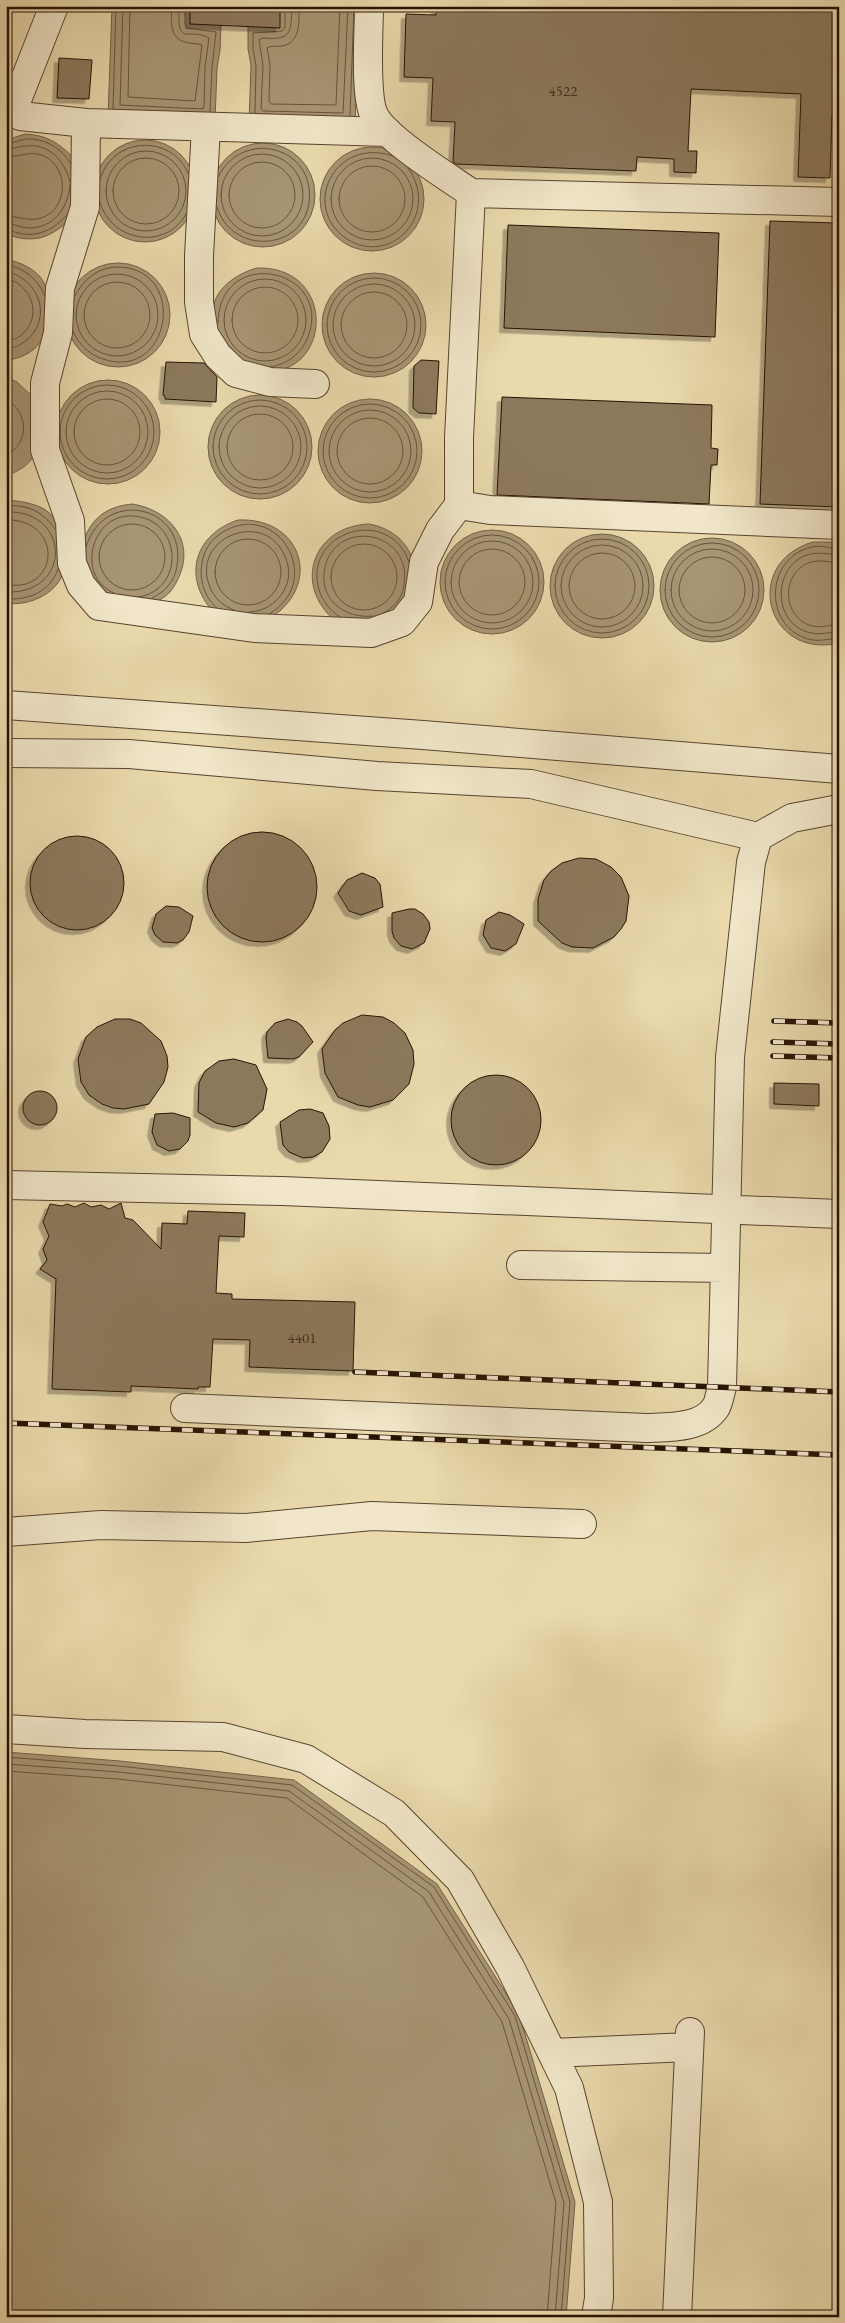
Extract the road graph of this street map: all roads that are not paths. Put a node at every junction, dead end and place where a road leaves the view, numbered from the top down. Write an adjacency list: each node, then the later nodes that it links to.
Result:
1 (54, 6): 3 (lane)
2 (370, 6): 5 (lane)
3 (86, 123): 4 (lane); 9 (lane)
4 (206, 127): 5 (lane); 8 (lane)
5 (388, 132): 6 (lane)
6 (472, 194): 7 (lane); 9 (lane)
7 (839, 202)
8 (315, 384)
9 (459, 505): 10 (lane)
10 (839, 525)
11 (6, 705): 13 (lane)
12 (6, 753): 15 (lane)
13 (839, 769)
14 (839, 809): 15 (lane)
15 (758, 837): 17 (lane)
16 (6, 1186): 17 (lane)
17 (726, 1209): 18 (lane); 20 (lane)
18 (839, 1214)
19 (521, 1265): 20 (lane)
20 (725, 1268): 21 (lane)
21 (185, 1408)
22 (582, 1524): 23 (lane)
23 (6, 1532)
24 (6, 1729): 25 (lane)
25 (552, 2054): 26 (lane); 27 (lane)
26 (596, 2317)
27 (677, 2317)

